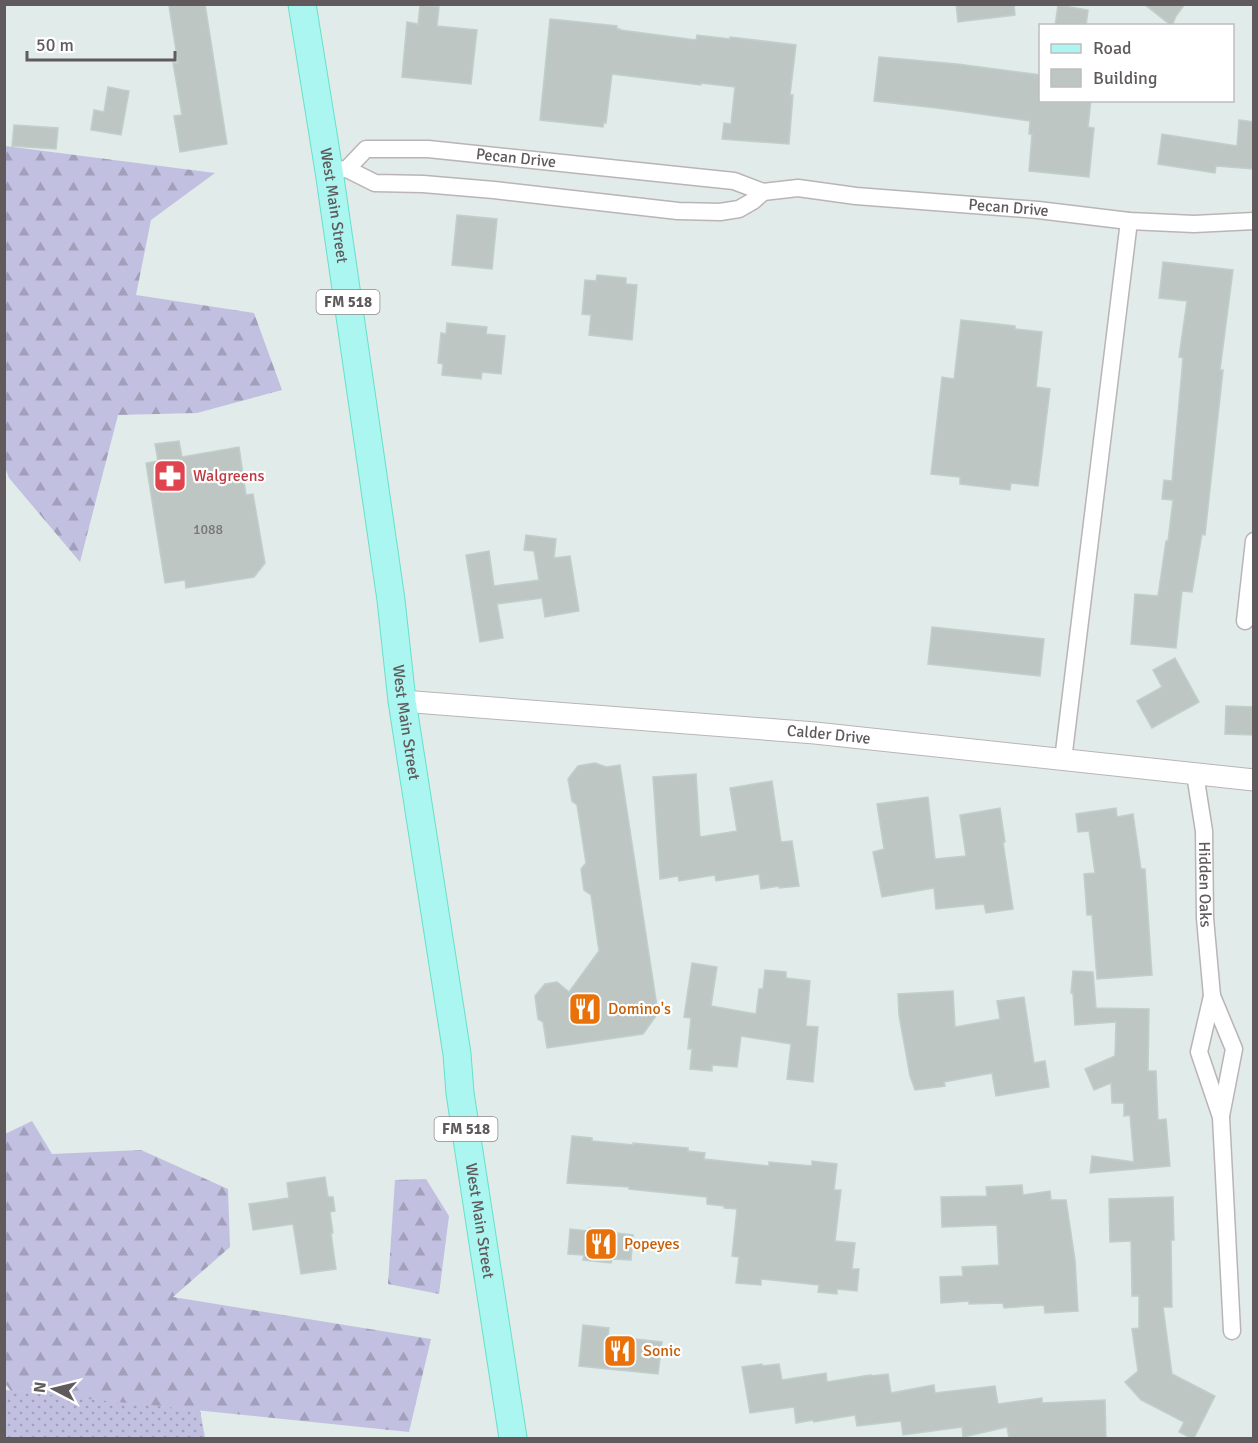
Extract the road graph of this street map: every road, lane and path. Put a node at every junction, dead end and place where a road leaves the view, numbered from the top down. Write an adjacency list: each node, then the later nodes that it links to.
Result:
1 (302, 4): 2 (main road, West Main Street / FM 518)
2 (338, 170): 3 (street, Pecan Drive); 3 (street, Pecan Drive); 8 (main road, West Main Street / FM 518)
3 (763, 192): 4 (street, Pecan Drive)
4 (1130, 221): 5 (street, Pecan Drive); 9 (street)
5 (1254, 221)
6 (1254, 542): 7 (street)
7 (1245, 621)
8 (402, 701): 9 (street, Calder Drive); 15 (main road, West Main Street / FM 518)
9 (1063, 760): 10 (street, Calder Drive)
10 (1195, 774): 11 (street, Calder Drive); 12 (street, Hidden Oaks)
11 (1254, 780)
12 (1212, 996): 13 (street, Hidden Oaks); 13 (street, Hidden Oaks)
13 (1221, 1117): 14 (street, Hidden Oaks)
14 (1232, 1331)
15 (513, 1438)

